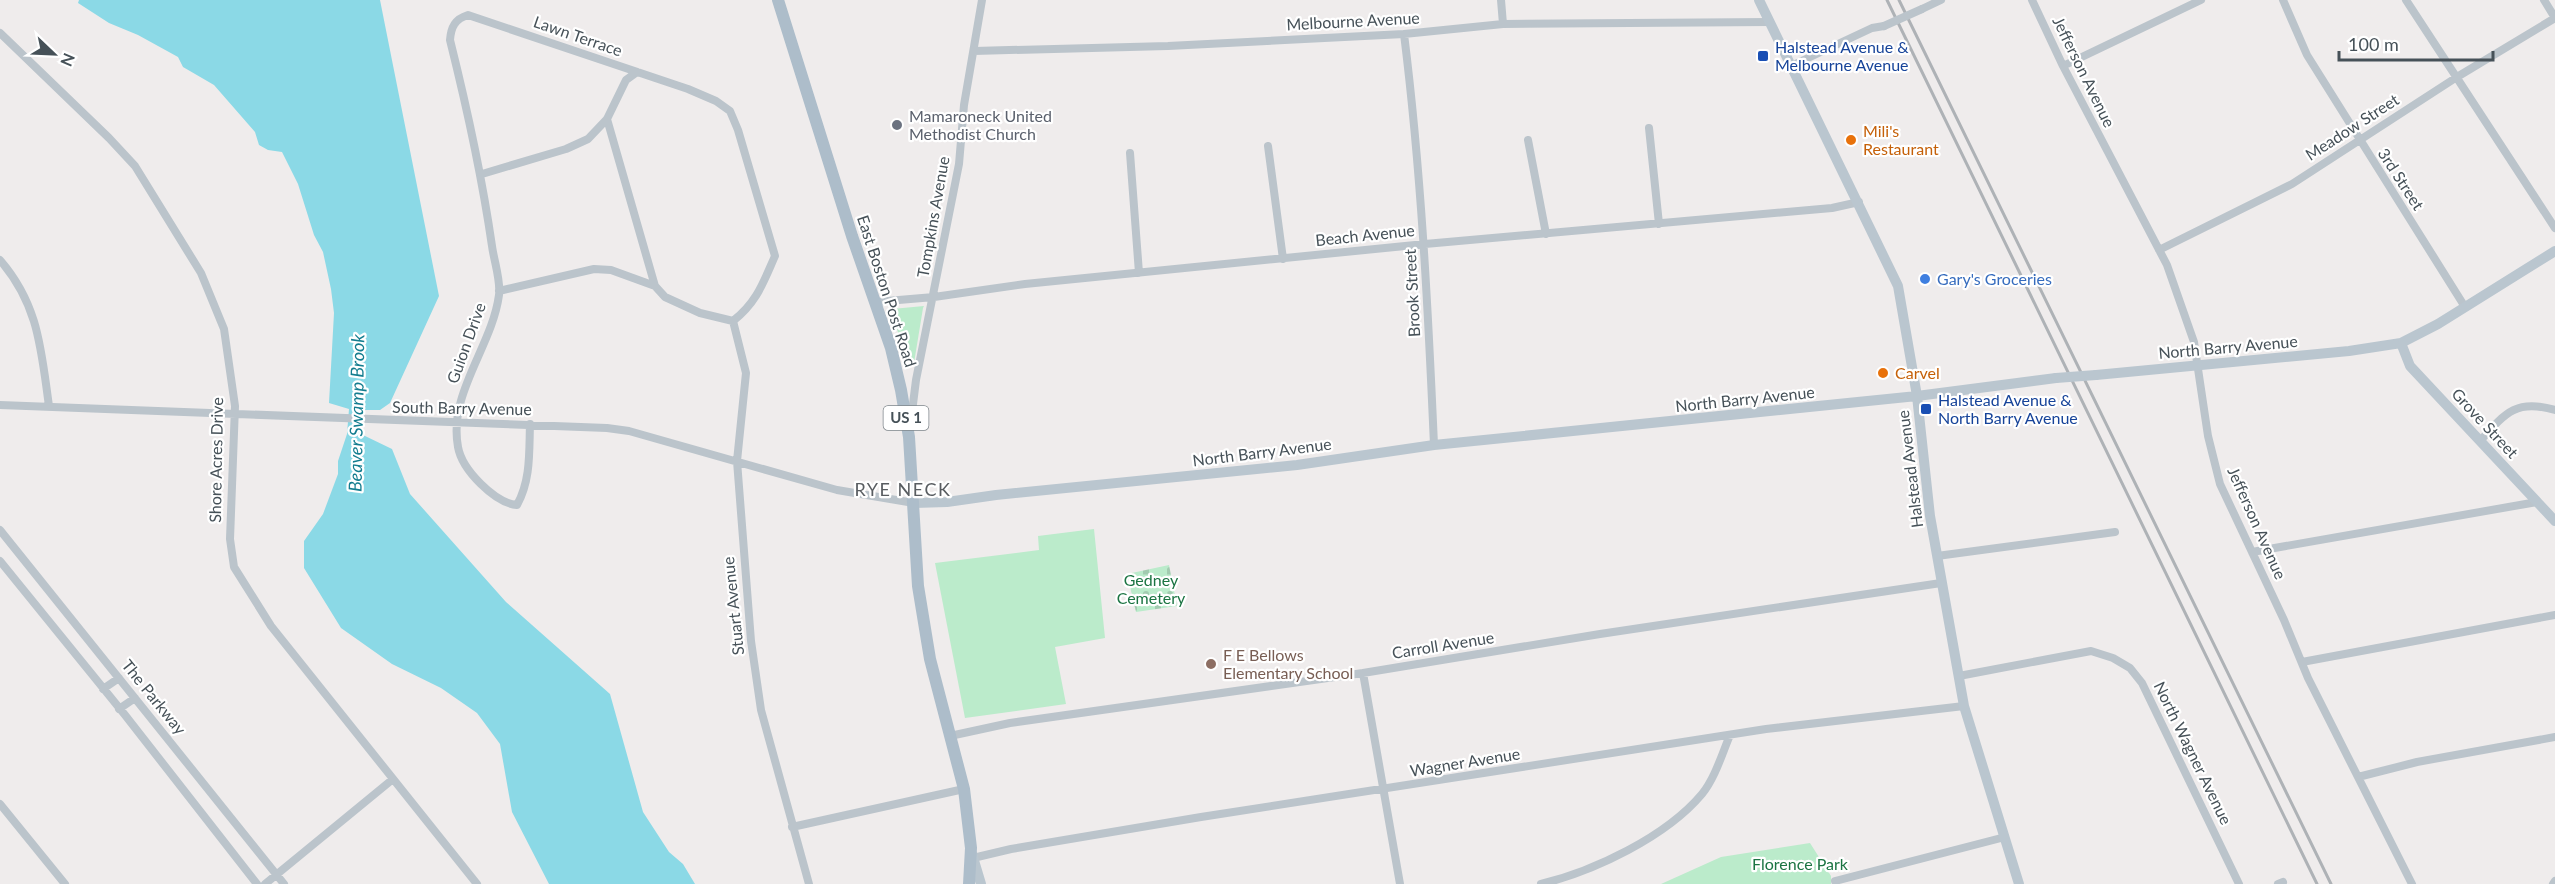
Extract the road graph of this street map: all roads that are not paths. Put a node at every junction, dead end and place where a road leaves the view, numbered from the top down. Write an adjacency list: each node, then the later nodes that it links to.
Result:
1 (778, 0): 41 (main road, East Boston Post Road / US 1)
2 (982, 0): 16 (street, Tompkins Avenue)
3 (1501, 0): 13 (street)
4 (1759, 0): 12 (street, Halstead Avenue)
5 (1941, 0): 17 (street, bridge)
6 (2032, 0): 18 (street, Jefferson Avenue)
7 (2201, 0): 18 (street)
8 (2283, 0): 24 (street, 3rd Street)
9 (2406, 0): 20 (street)
10 (2544, 0): 11 (street)
11 (2555, 18): 20 (street, Meadow Street)
12 (1770, 22): 13 (street, Melbourne Avenue); 17 (street, Halstead Avenue)
13 (1503, 24): 15 (street, Melbourne Avenue)
14 (0, 33): 50 (street, Shore Acres Drive)
15 (1404, 34): 16 (street, Melbourne Avenue); 32 (street, Brook Street)
16 (974, 51): 40 (street, Tompkins Avenue)
17 (1791, 66): 28 (street, Halstead Avenue)
18 (2063, 66): 33 (street, Jefferson Avenue)
19 (637, 72): 21 (street); 27 (street, Lawn Terrace); 43 (street, Lawn Terrace)
20 (2457, 77): 24 (street, Meadow Street); 30 (street)
21 (607, 119): 27 (street); 38 (street)
22 (1649, 128): 29 (street)
23 (1528, 140): 31 (street)
24 (2358, 140): 33 (street, Meadow Street); 42 (street, 3rd Street)
25 (1268, 146): 35 (street)
26 (1130, 153): 37 (street)
27 (482, 174): 39 (street, Lawn Terrace)
28 (1859, 202): 29 (street, Beach Avenue); 46 (street, Halstead Avenue)
29 (1659, 224): 31 (street, Beach Avenue)
30 (2555, 228)
31 (1546, 234): 32 (street, Beach Avenue)
32 (1425, 244): 35 (street, Beach Avenue); 55 (street, Brook Street)
33 (2158, 250): 45 (street, Jefferson Avenue)
34 (2555, 251): 42 (street, North Barry Avenue)
35 (1283, 259): 37 (street, Beach Avenue)
36 (0, 260): 48 (street)
37 (1139, 273): 40 (street, Beach Avenue)
38 (655, 286): 39 (street, Guion Drive); 43 (street, Guion Drive)
39 (499, 291): 51 (street, Guion Drive)
40 (934, 297): 41 (street, Beach Avenue); 53 (street, Tompkins Avenue)
41 (875, 302): 53 (main road, East Boston Post Road / US 1)
42 (2465, 307): 44 (street, North Barry Avenue)
43 (733, 321): 56 (street, Stuart Avenue)
44 (2401, 342): 45 (street, North Barry Avenue); 54 (street, Grove Street)
45 (2198, 364): 46 (street, North Barry Avenue, bridge); 62 (street, Jefferson Avenue)
46 (1917, 396): 55 (street, North Barry Avenue); 63 (street, Halstead Avenue)
47 (0, 405): 48 (street, South Barry Avenue)
48 (49, 406): 50 (street, South Barry Avenue)
49 (2555, 410): 54 (street)
50 (235, 415): 51 (street, South Barry Avenue); 79 (street, Shore Acres Drive)
51 (457, 422): 52 (street, South Barry Avenue); 52 (street, Guion Drive)
52 (530, 424): 56 (street, South Barry Avenue)
53 (909, 437): 58 (main road, East Boston Post Road / US 1)
54 (2481, 440): 57 (street, Grove Street)
55 (1434, 445): 58 (street, North Barry Avenue)
56 (737, 462): 58 (street, South Barry Avenue); 83 (street, Stuart Avenue)
57 (2537, 501): 59 (street, Grove Street); 62 (street)
58 (914, 503): 76 (main road, East Boston Post Road / US 1)
59 (2555, 521)
60 (0, 530): 70 (street, The Parkway)
61 (2115, 532): 63 (street)
62 (2252, 552): 67 (street, Jefferson Avenue)
63 (1937, 556): 65 (street, Halstead Avenue)
64 (0, 561): 71 (street, The Parkway)
65 (1941, 583): 68 (street, Carroll Avenue); 69 (street, Halstead Avenue)
66 (2555, 615): 67 (street)
67 (2302, 662): 78 (street, Jefferson Avenue)
68 (1363, 673): 76 (street, Carroll Avenue); 81 (street)
69 (1959, 676): 73 (street, Halstead Avenue); 99 (street, North Wagner Avenue)
70 (119, 678): 71 (street); 72 (street, The Parkway)
71 (103, 689): 74 (street, The Parkway)
72 (135, 698): 74 (street); 86 (street, The Parkway)
73 (1964, 706): 75 (street, Wagner Avenue); 84 (street, Halstead Avenue)
74 (119, 709): 89 (street, The Parkway)
75 (1730, 735): 81 (street, Wagner Avenue); 97 (street)
76 (950, 736): 80 (main road, East Boston Post Road / US 1)
77 (2555, 737): 78 (street)
78 (2358, 777): 100 (street, Jefferson Avenue)
79 (393, 779): 86 (street); 92 (street, Shore Acres Drive)
80 (964, 789): 83 (street); 85 (main road, East Boston Post Road / US 1)
81 (1383, 789): 85 (street, Wagner Avenue); 96 (street)
82 (0, 804): 88 (street)
83 (792, 827): 93 (street, Stuart Avenue)
84 (2005, 837): 87 (street); 98 (street, Halstead Avenue)
85 (972, 853): 94 (main road, East Boston Post Road / US 1); 95 (street)
86 (276, 874): 90 (street); 91 (street, The Parkway)
87 (1836, 881)
88 (65, 884)
89 (257, 884)
90 (265, 884)
91 (284, 884)
92 (477, 884)
93 (809, 884)
94 (969, 884)
95 (981, 884)
96 (1400, 884)
97 (1541, 884)
98 (2019, 884)
99 (2239, 884)
100 (2412, 884)

